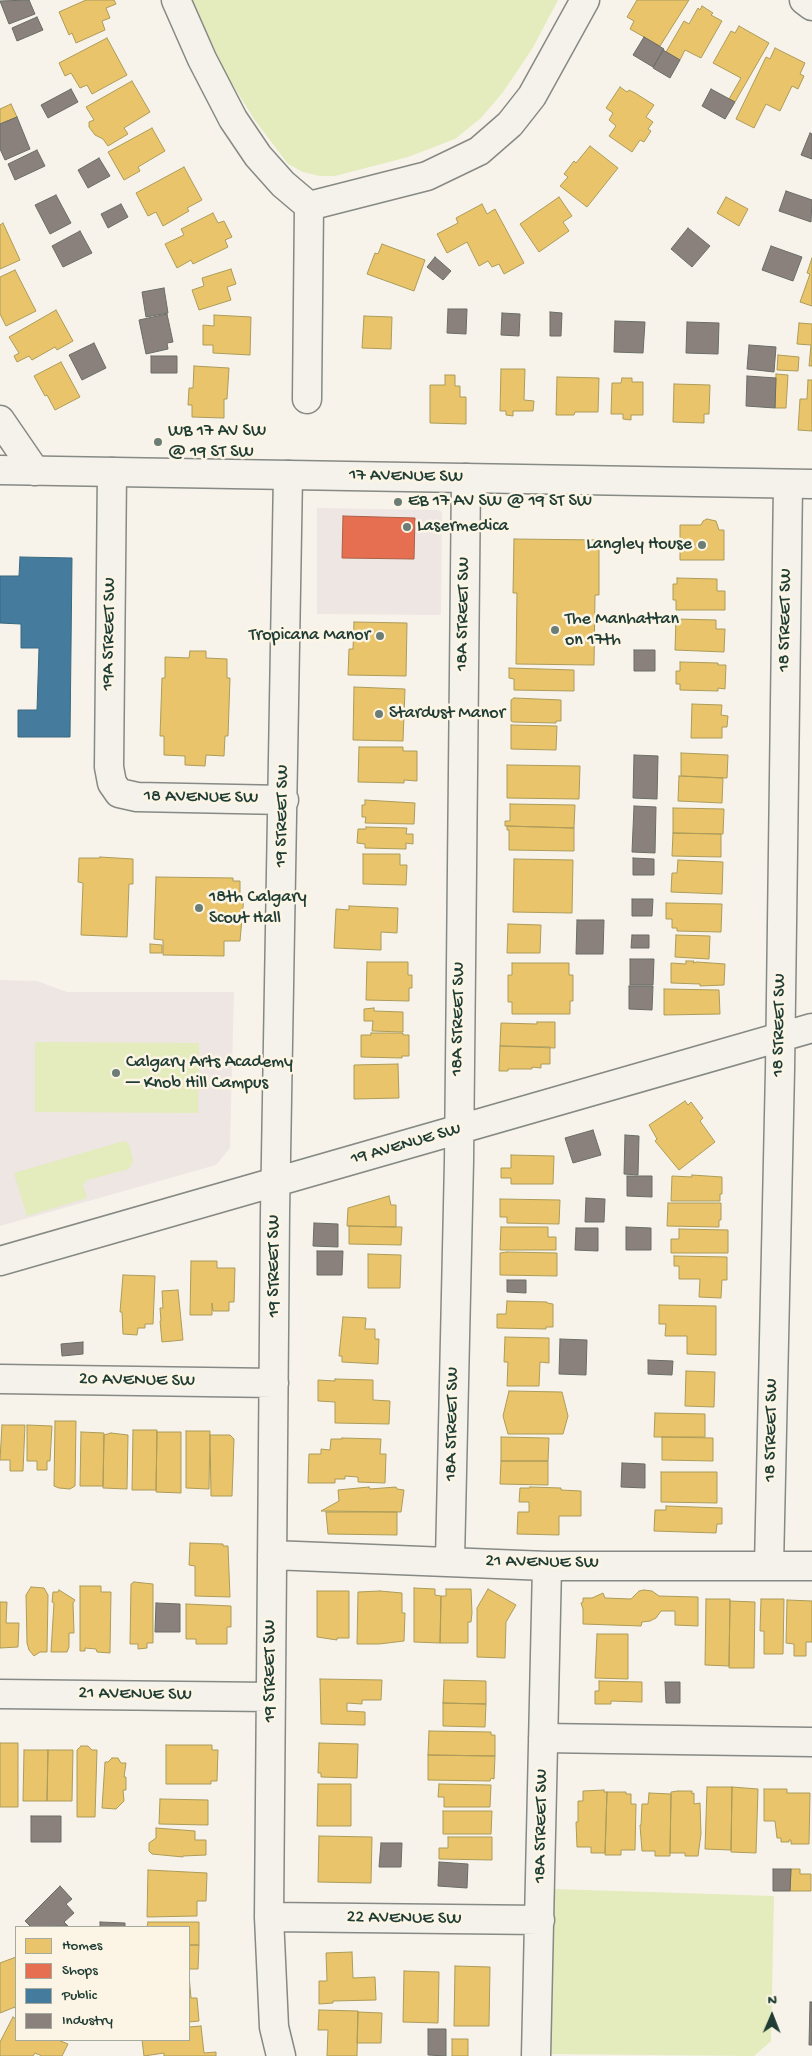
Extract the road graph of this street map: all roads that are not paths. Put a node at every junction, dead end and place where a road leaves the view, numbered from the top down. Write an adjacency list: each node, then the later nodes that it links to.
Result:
1 (176, 0): 5 (street)
2 (586, 0): 5 (street)
3 (804, 0): 4 (street)
4 (812, 6)
5 (309, 206): 6 (street)
6 (307, 399)
7 (0, 420): 9 (street)
8 (0, 470): 9 (street, 17 AVENUE SW)
9 (35, 471): 10 (street, 17 AVENUE SW)
10 (112, 472): 11 (street, 17 AVENUE SW); 14 (street, 19A STREET SW)
11 (288, 475): 12 (street, 17 AVENUE SW); 15 (street, 19 STREET SW)
12 (466, 478): 13 (street, 17 AVENUE SW); 18 (street, 18A STREET SW)
13 (800, 484): 17 (street, 18 STREET SW)
14 (119, 793): 15 (street, 18 AVENUE SW)
15 (284, 800): 19 (street, 19 STREET SW)
16 (812, 1028): 17 (street, 19 AVENUE SW)
17 (780, 1037): 18 (street, 19 AVENUE SW); 26 (street, 18 STREET SW)
18 (459, 1129): 19 (street, 19 AVENUE SW); 24 (street, 18A STREET SW)
19 (276, 1183): 20 (street, 19 AVENUE SW); 22 (street, 19 STREET SW)
20 (0, 1261)
21 (0, 1379): 22 (street, 20 AVENUE SW)
22 (274, 1383): 23 (street, 19 STREET SW)
23 (272, 1555): 24 (street, 21 AVENUE SW); 29 (street, 19 STREET SW)
24 (450, 1560): 25 (street, 21 AVENUE SW)
25 (547, 1566): 26 (street, 21 AVENUE SW); 30 (street, 18A STREET SW)
26 (770, 1566): 27 (street, 21 AVENUE SW)
27 (812, 1566)
28 (0, 1694): 29 (street, 21 AVENUE SW)
29 (271, 1697): 32 (street, 19 STREET SW)
30 (543, 1738): 31 (street); 33 (street, 18A STREET SW)
31 (812, 1742)
32 (269, 1917): 33 (street, 22 AVENUE SW); 34 (street, 19 STREET SW)
33 (540, 1920): 35 (street, 18A STREET SW)
34 (281, 2056)
35 (536, 2056)

